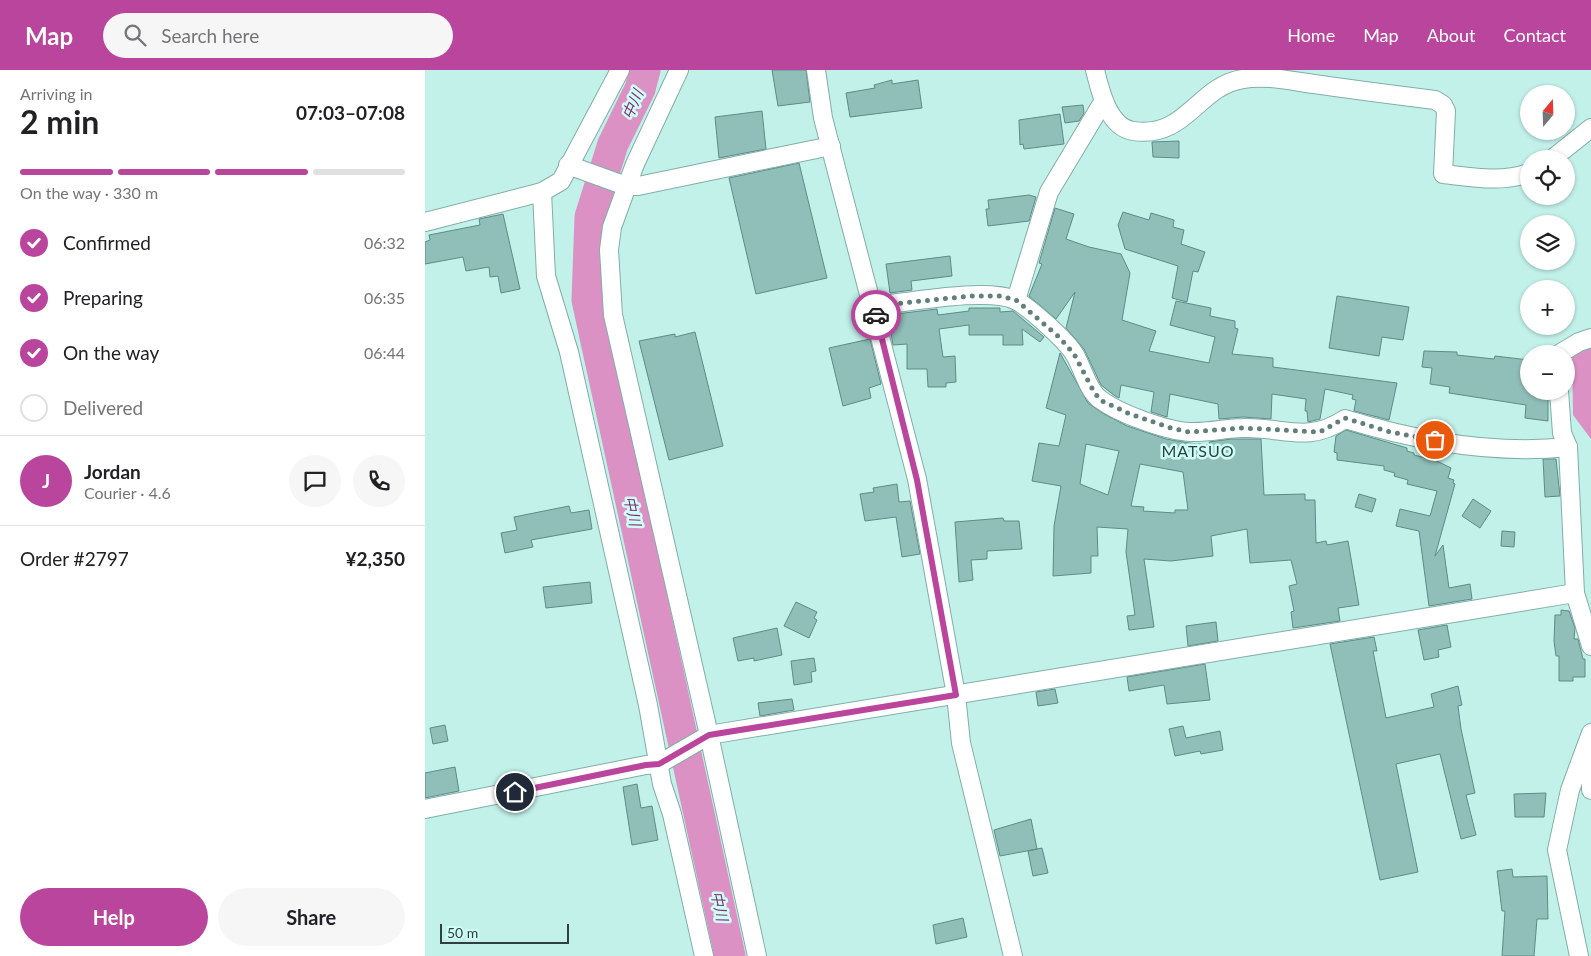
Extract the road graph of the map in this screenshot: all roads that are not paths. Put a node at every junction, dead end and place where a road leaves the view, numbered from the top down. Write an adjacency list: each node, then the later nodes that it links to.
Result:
1 (620, 70): 9 (street)
2 (679, 70): 11 (street)
3 (816, 70): 7 (street)
4 (1095, 70): 5 (street)
5 (1103, 102): 10 (street); 14 (street)
6 (1591, 128): 8 (street)
7 (831, 146): 11 (street); 15 (street)
8 (1563, 150)
9 (575, 167): 11 (street); 12 (street)
10 (1520, 176)
11 (622, 184): 24 (street)
12 (542, 192): 13 (street); 25 (street)
13 (425, 222)
14 (1016, 300): 15 (street); 19 (street)
15 (874, 306): 22 (street)
16 (1591, 338): 17 (street)
17 (1574, 345)
18 (1560, 400): 19 (street)
19 (1568, 447): 20 (street)
20 (1575, 593): 21 (street); 22 (street)
21 (1591, 646)
22 (956, 695): 24 (street); 31 (street)
23 (1591, 733): 32 (street)
24 (709, 735): 25 (street); 30 (street)
25 (659, 764): 28 (street); 29 (street)
26 (1591, 764): 27 (street)
27 (1591, 790)
28 (425, 809)
29 (705, 956)
30 (757, 956)
31 (1013, 956)
32 (1579, 956)

